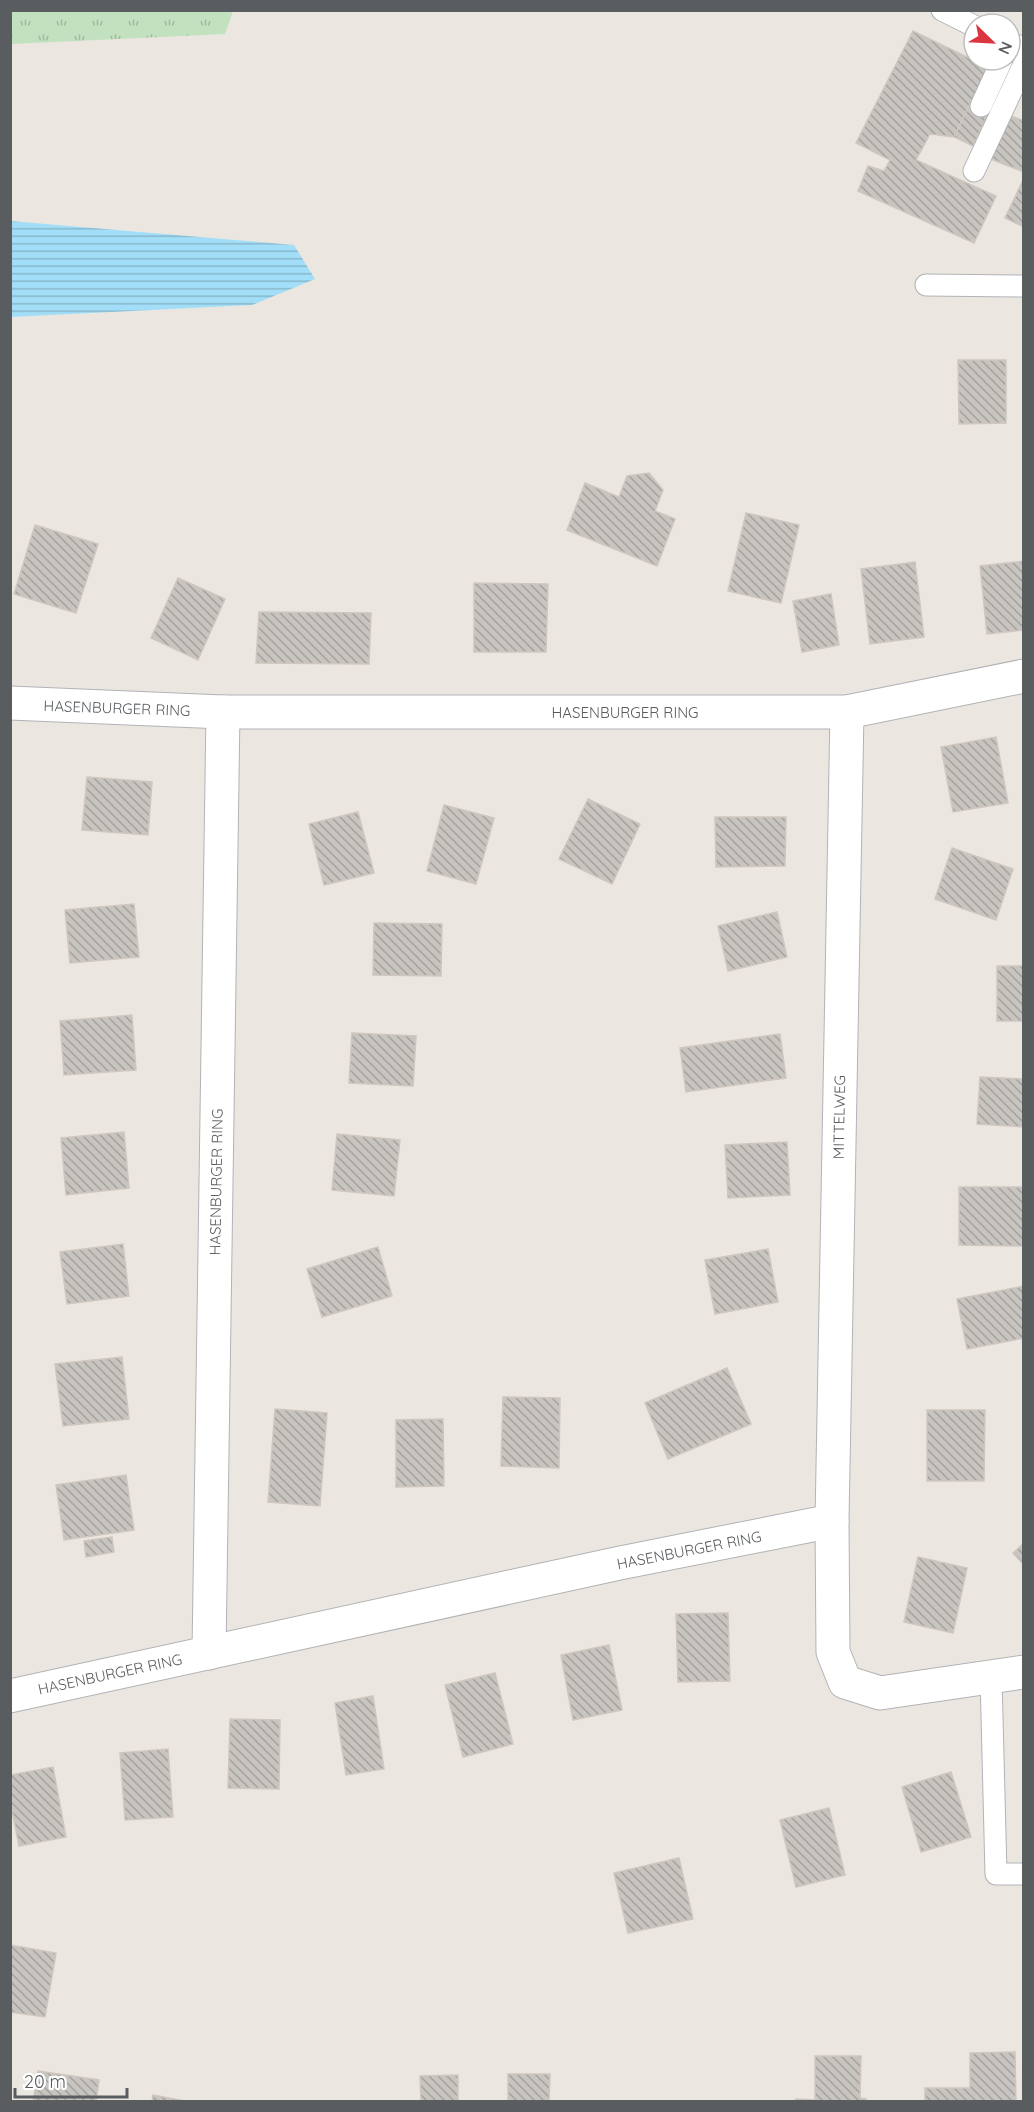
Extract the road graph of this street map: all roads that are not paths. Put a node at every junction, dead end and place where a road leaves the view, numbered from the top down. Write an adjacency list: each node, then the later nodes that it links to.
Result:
1 (942, 10): 2 (lane)
2 (962, 20)
3 (1023, 64): 6 (lane)
4 (997, 72): 5 (lane)
5 (981, 106)
6 (974, 171)
7 (926, 285): 8 (lane)
8 (1023, 286)
9 (1023, 676): 12 (street, HASENBURGER RING)
10 (10, 703): 11 (street, HASENBURGER RING)
11 (223, 712): 12 (street, HASENBURGER RING); 14 (street, HASENBURGER RING)
12 (847, 712): 13 (street, MITTELWEG)
13 (832, 1521): 14 (street, HASENBURGER RING); 16 (street)
14 (209, 1653): 17 (street, HASENBURGER RING)
15 (1023, 1672): 16 (street)
16 (991, 1677): 18 (lane)
17 (10, 1696)
18 (1023, 1874)

